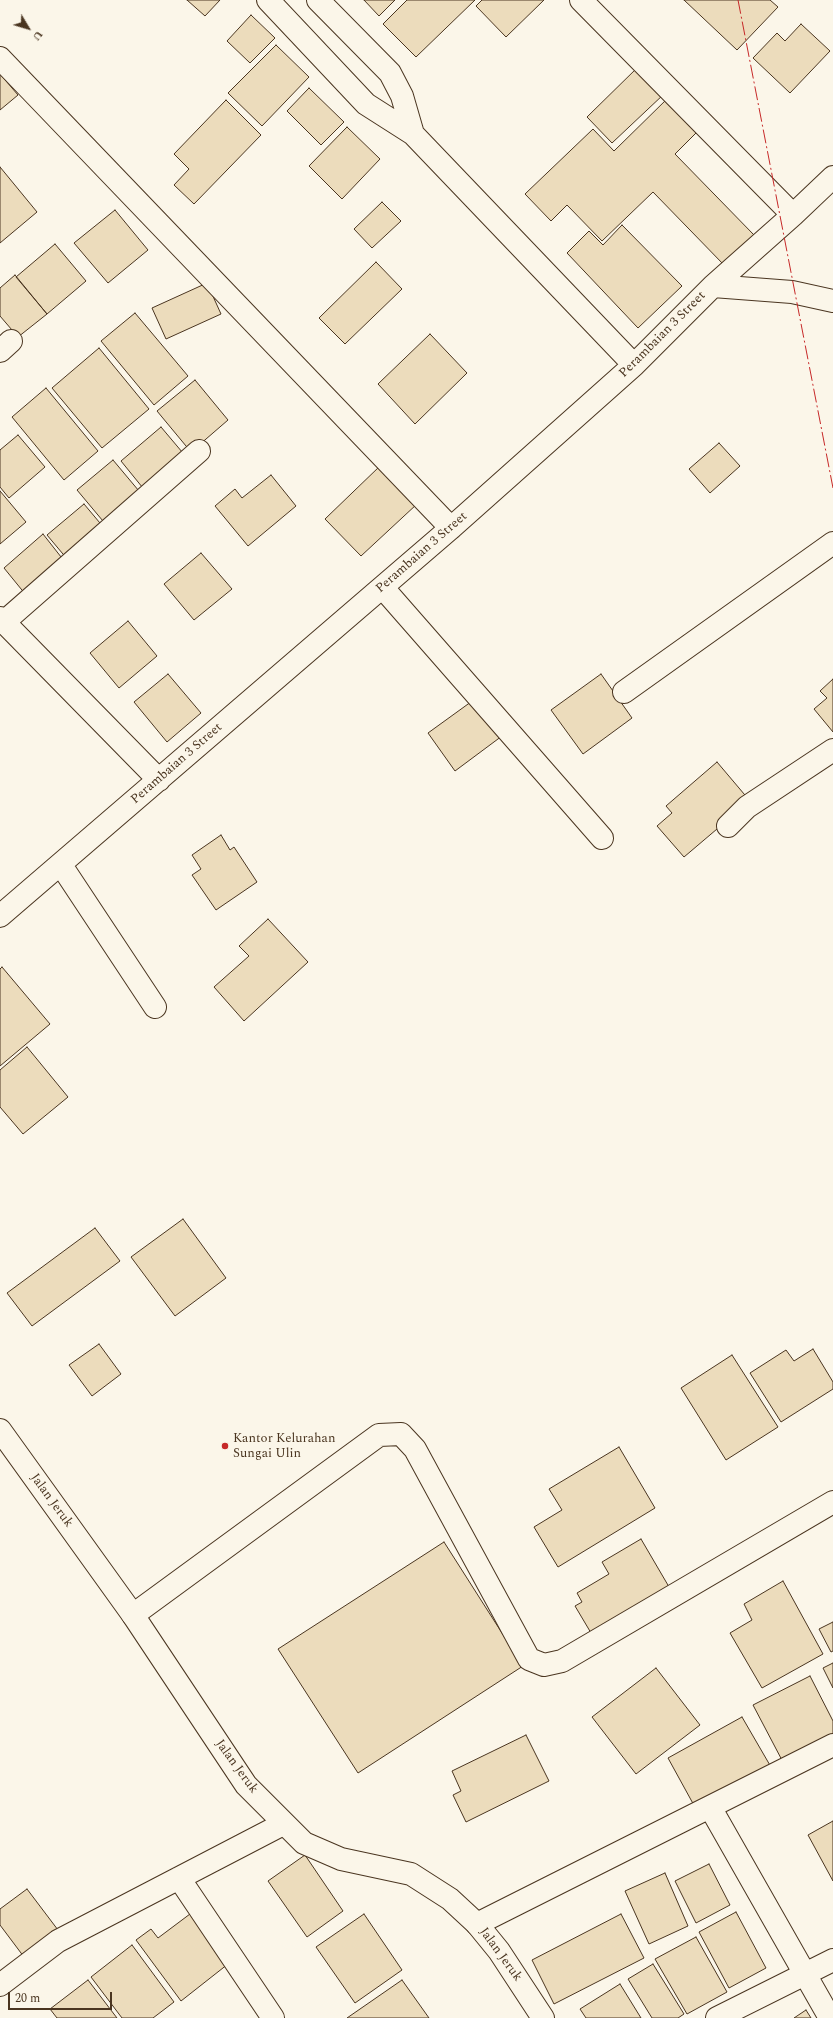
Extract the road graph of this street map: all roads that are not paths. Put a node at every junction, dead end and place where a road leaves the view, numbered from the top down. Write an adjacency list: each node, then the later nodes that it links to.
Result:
1 (268, 0): 5 (street)
2 (318, 0): 5 (street)
3 (581, 0): 7 (street)
4 (0, 58): 12 (street)
5 (412, 134): 10 (street)
6 (833, 177): 7 (street, Perambaian 3 Street)
7 (792, 215): 8 (street, Perambaian 3 Street)
8 (713, 286): 9 (street); 10 (street, Perambaian 3 Street)
9 (833, 302)
10 (634, 365): 12 (street, Perambaian 3 Street)
11 (199, 451): 15 (street)
12 (451, 528): 14 (street, Perambaian 3 Street)
13 (833, 542): 16 (street)
14 (383, 588): 18 (street, Perambaian 3 Street); 20 (street)
15 (2, 620): 18 (street)
16 (624, 692)
17 (833, 750): 19 (street)
18 (159, 780): 21 (street, Perambaian 3 Street)
19 (728, 826)
20 (602, 838)
21 (61, 865): 22 (street, Perambaian 3 Street); 23 (street)
22 (0, 916)
23 (155, 1007)
24 (0, 1430): 26 (street, Jalan Jeruk)
25 (833, 1502): 26 (street)
26 (133, 1615): 29 (street, Jalan Jeruk)
27 (833, 1744): 28 (street)
28 (710, 1807): 31 (street); 33 (street)
29 (283, 1824): 30 (street); 31 (street, Jalan Jeruk)
30 (179, 1878): 34 (street); 35 (street)
31 (477, 1924): 36 (street, Jalan Jeruk)
32 (833, 1960): 33 (street)
33 (805, 1974): 37 (street); 38 (street)
34 (0, 1985)
35 (273, 2018)
36 (542, 2018)
37 (717, 2018)
38 (830, 2018)

